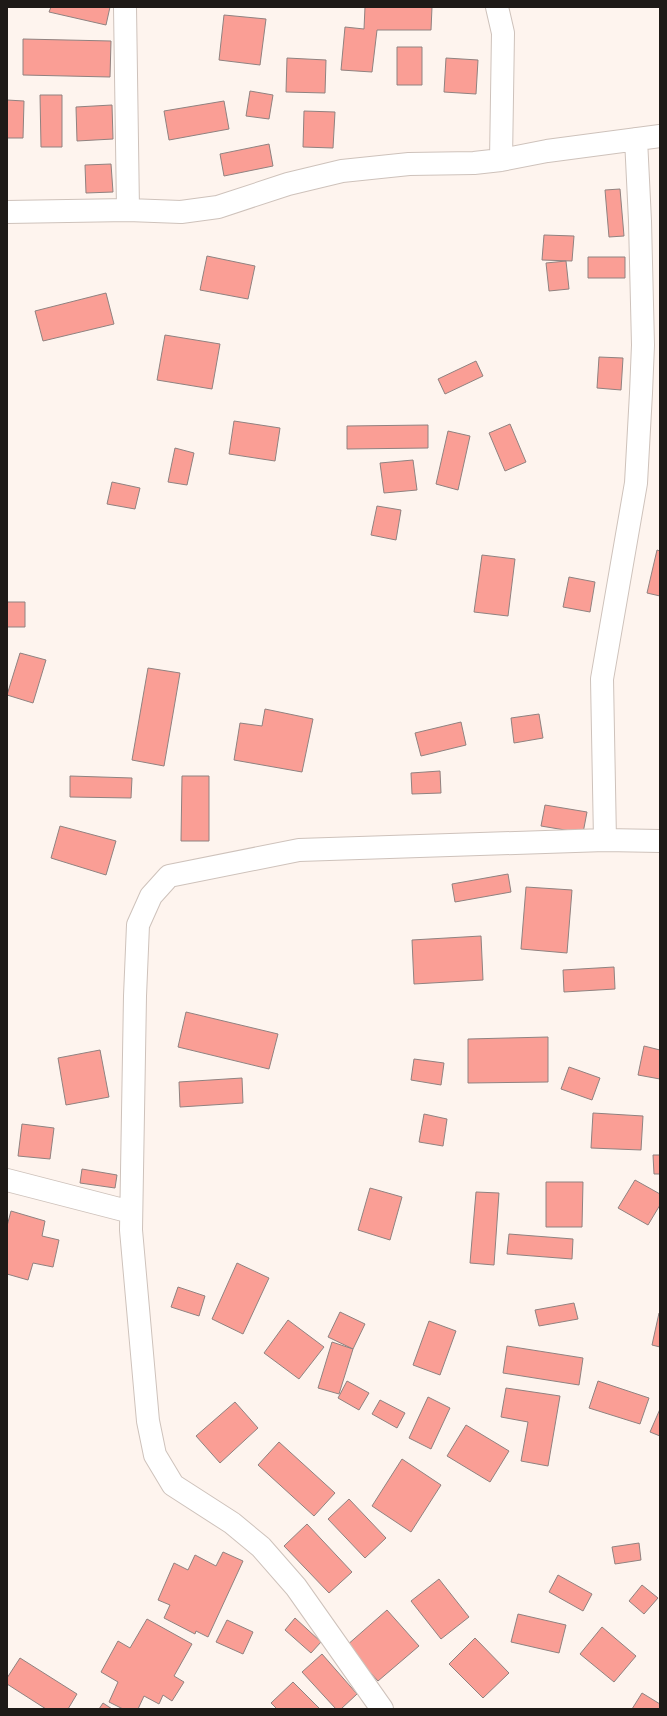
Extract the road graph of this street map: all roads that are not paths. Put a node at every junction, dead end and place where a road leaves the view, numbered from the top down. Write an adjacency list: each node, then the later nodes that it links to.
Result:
1 (125, 7): 6 (street)
2 (497, 7): 5 (street)
3 (660, 136): 4 (street)
4 (636, 139): 5 (street); 8 (street)
5 (501, 160): 6 (street)
6 (128, 210): 7 (street)
7 (7, 212)
8 (605, 840): 9 (street); 11 (street)
9 (660, 841)
10 (7, 1180): 11 (street)
11 (131, 1212): 12 (street)
12 (382, 1709)

